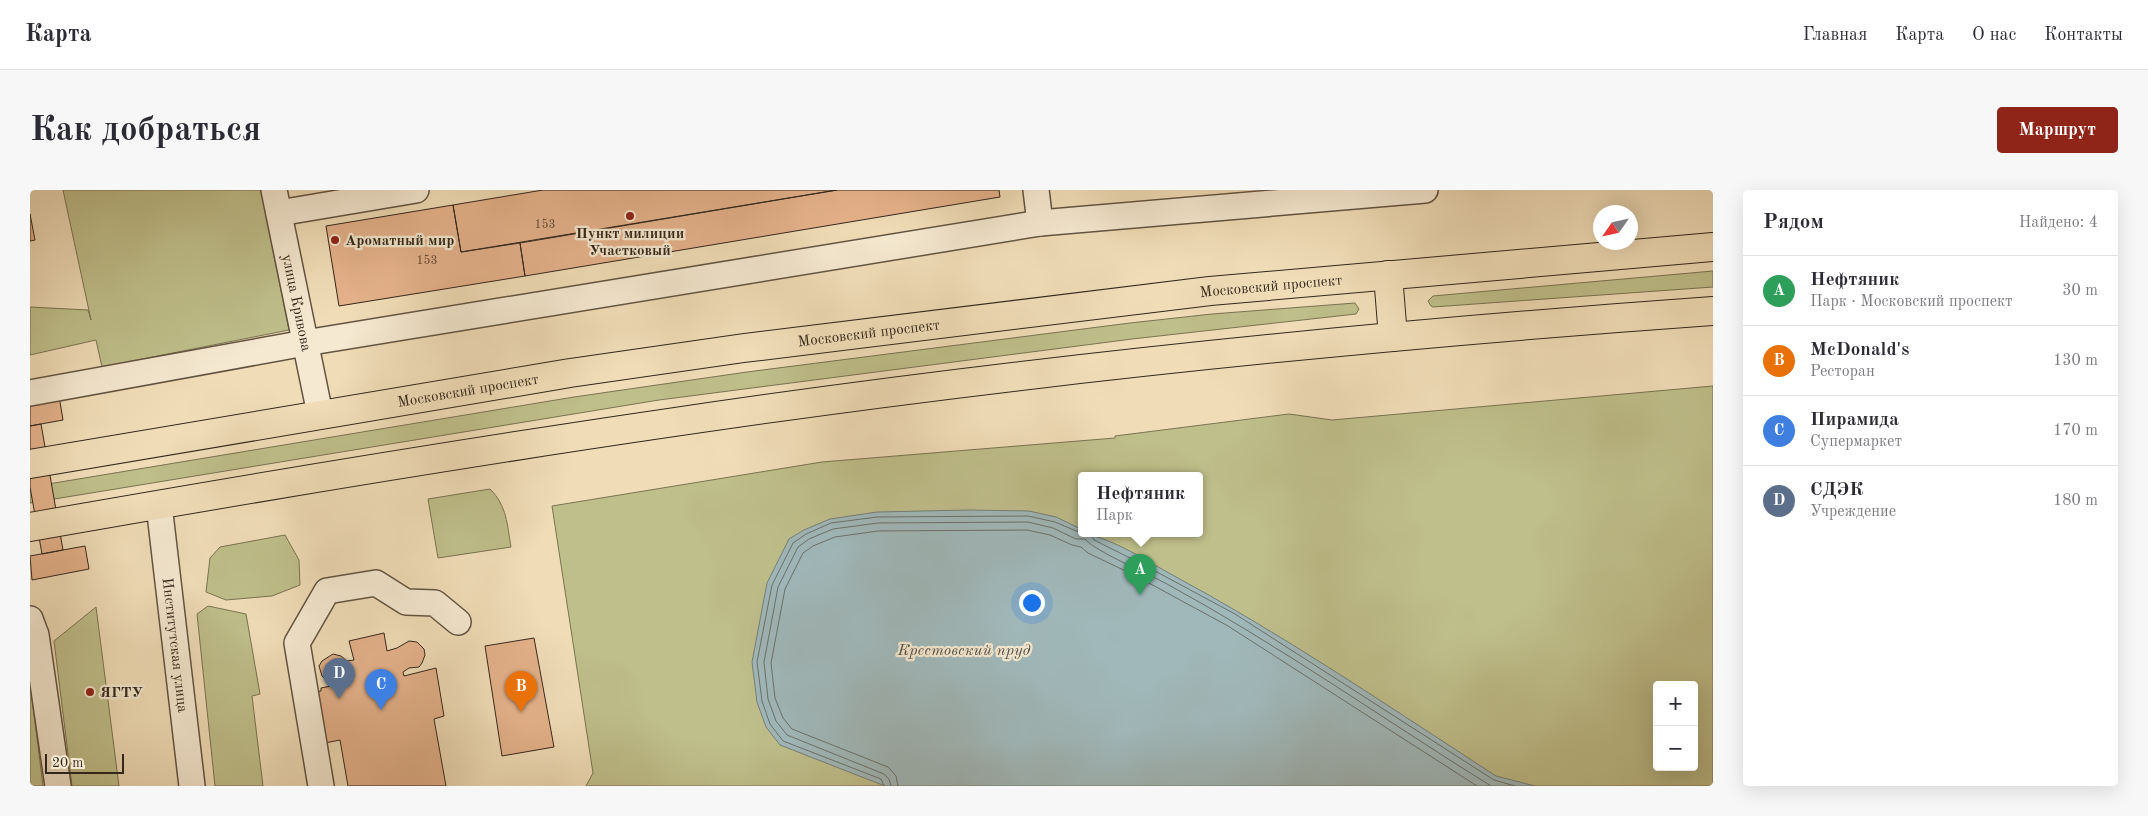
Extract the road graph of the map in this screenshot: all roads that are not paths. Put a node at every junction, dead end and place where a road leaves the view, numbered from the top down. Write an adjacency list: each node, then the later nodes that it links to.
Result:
1 (416, 190): 4 (street)
2 (1036, 190): 5 (street)
3 (1425, 190): 5 (street)
4 (277, 201): 10 (street, улица Кривова)
5 (1040, 223): 10 (street)
6 (1713, 247): 7 (main road, Московский проспект)
7 (1388, 275): 9 (main road); 12 (main road, Московский проспект)
8 (1713, 311): 9 (main road)
9 (1393, 337): 14 (main road)
10 (305, 344): 11 (street); 12 (street, улица Кривова)
11 (30, 393)
12 (320, 414): 13 (main road, Московский проспект)
13 (30, 464)
14 (159, 505): 15 (main road); 19 (street, Институтская улица)
15 (30, 527)
16 (30, 619): 18 (street)
17 (458, 622): 20 (street)
18 (58, 786)
19 (192, 786)
20 (321, 786)

